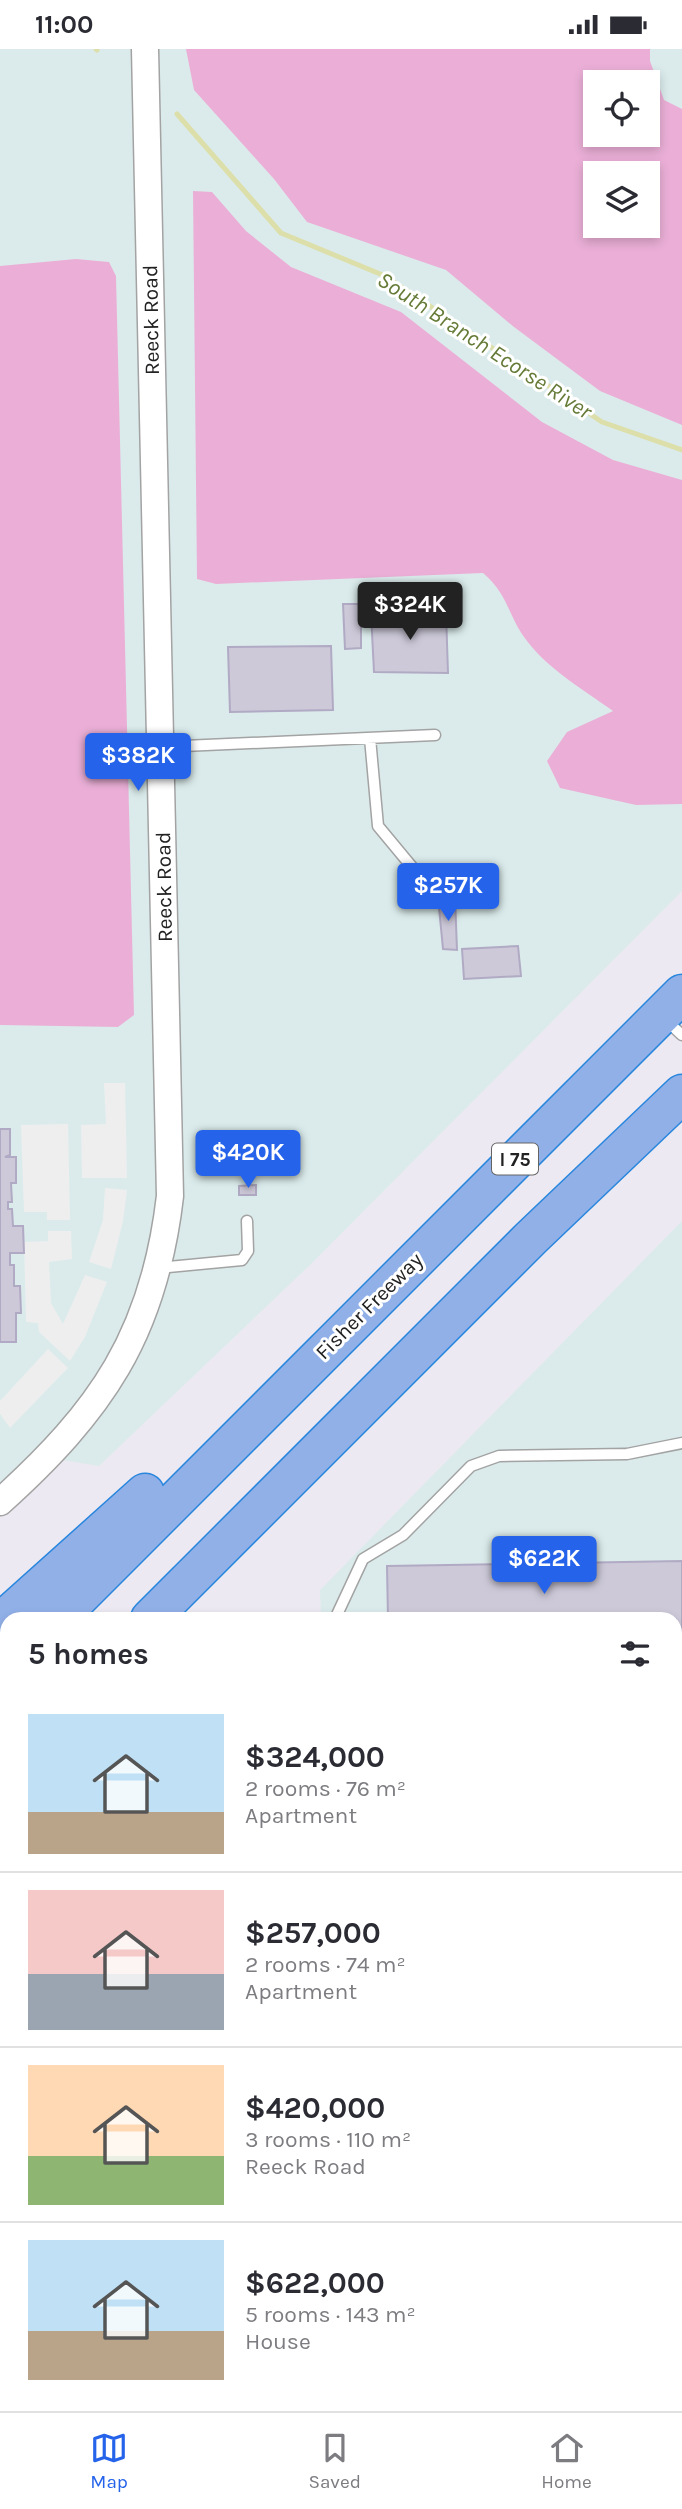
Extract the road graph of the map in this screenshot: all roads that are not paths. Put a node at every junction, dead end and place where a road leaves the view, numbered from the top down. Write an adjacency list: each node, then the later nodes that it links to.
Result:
1 (145, 49): 4 (street, Reeck Road)
2 (435, 735): 3 (lane)
3 (370, 738): 4 (lane); 5 (lane)
4 (161, 747): 9 (street, Reeck Road)
5 (468, 896)
6 (675, 1015): 10 (highway, Fisher Freeway / I 75)
7 (682, 1094): 11 (highway)
8 (247, 1221): 9 (lane)
9 (158, 1268): 13 (street, Reeck Road)
10 (349, 1326): 14 (highway); 15 (highway, Fisher Freeway / I 75)
11 (392, 1378): 16 (highway); 17 (highway)
12 (682, 1443): 18 (lane)
13 (0, 1502)
14 (13, 1612)
15 (64, 1612)
16 (157, 1612)
17 (193, 1612)
18 (338, 1612)

